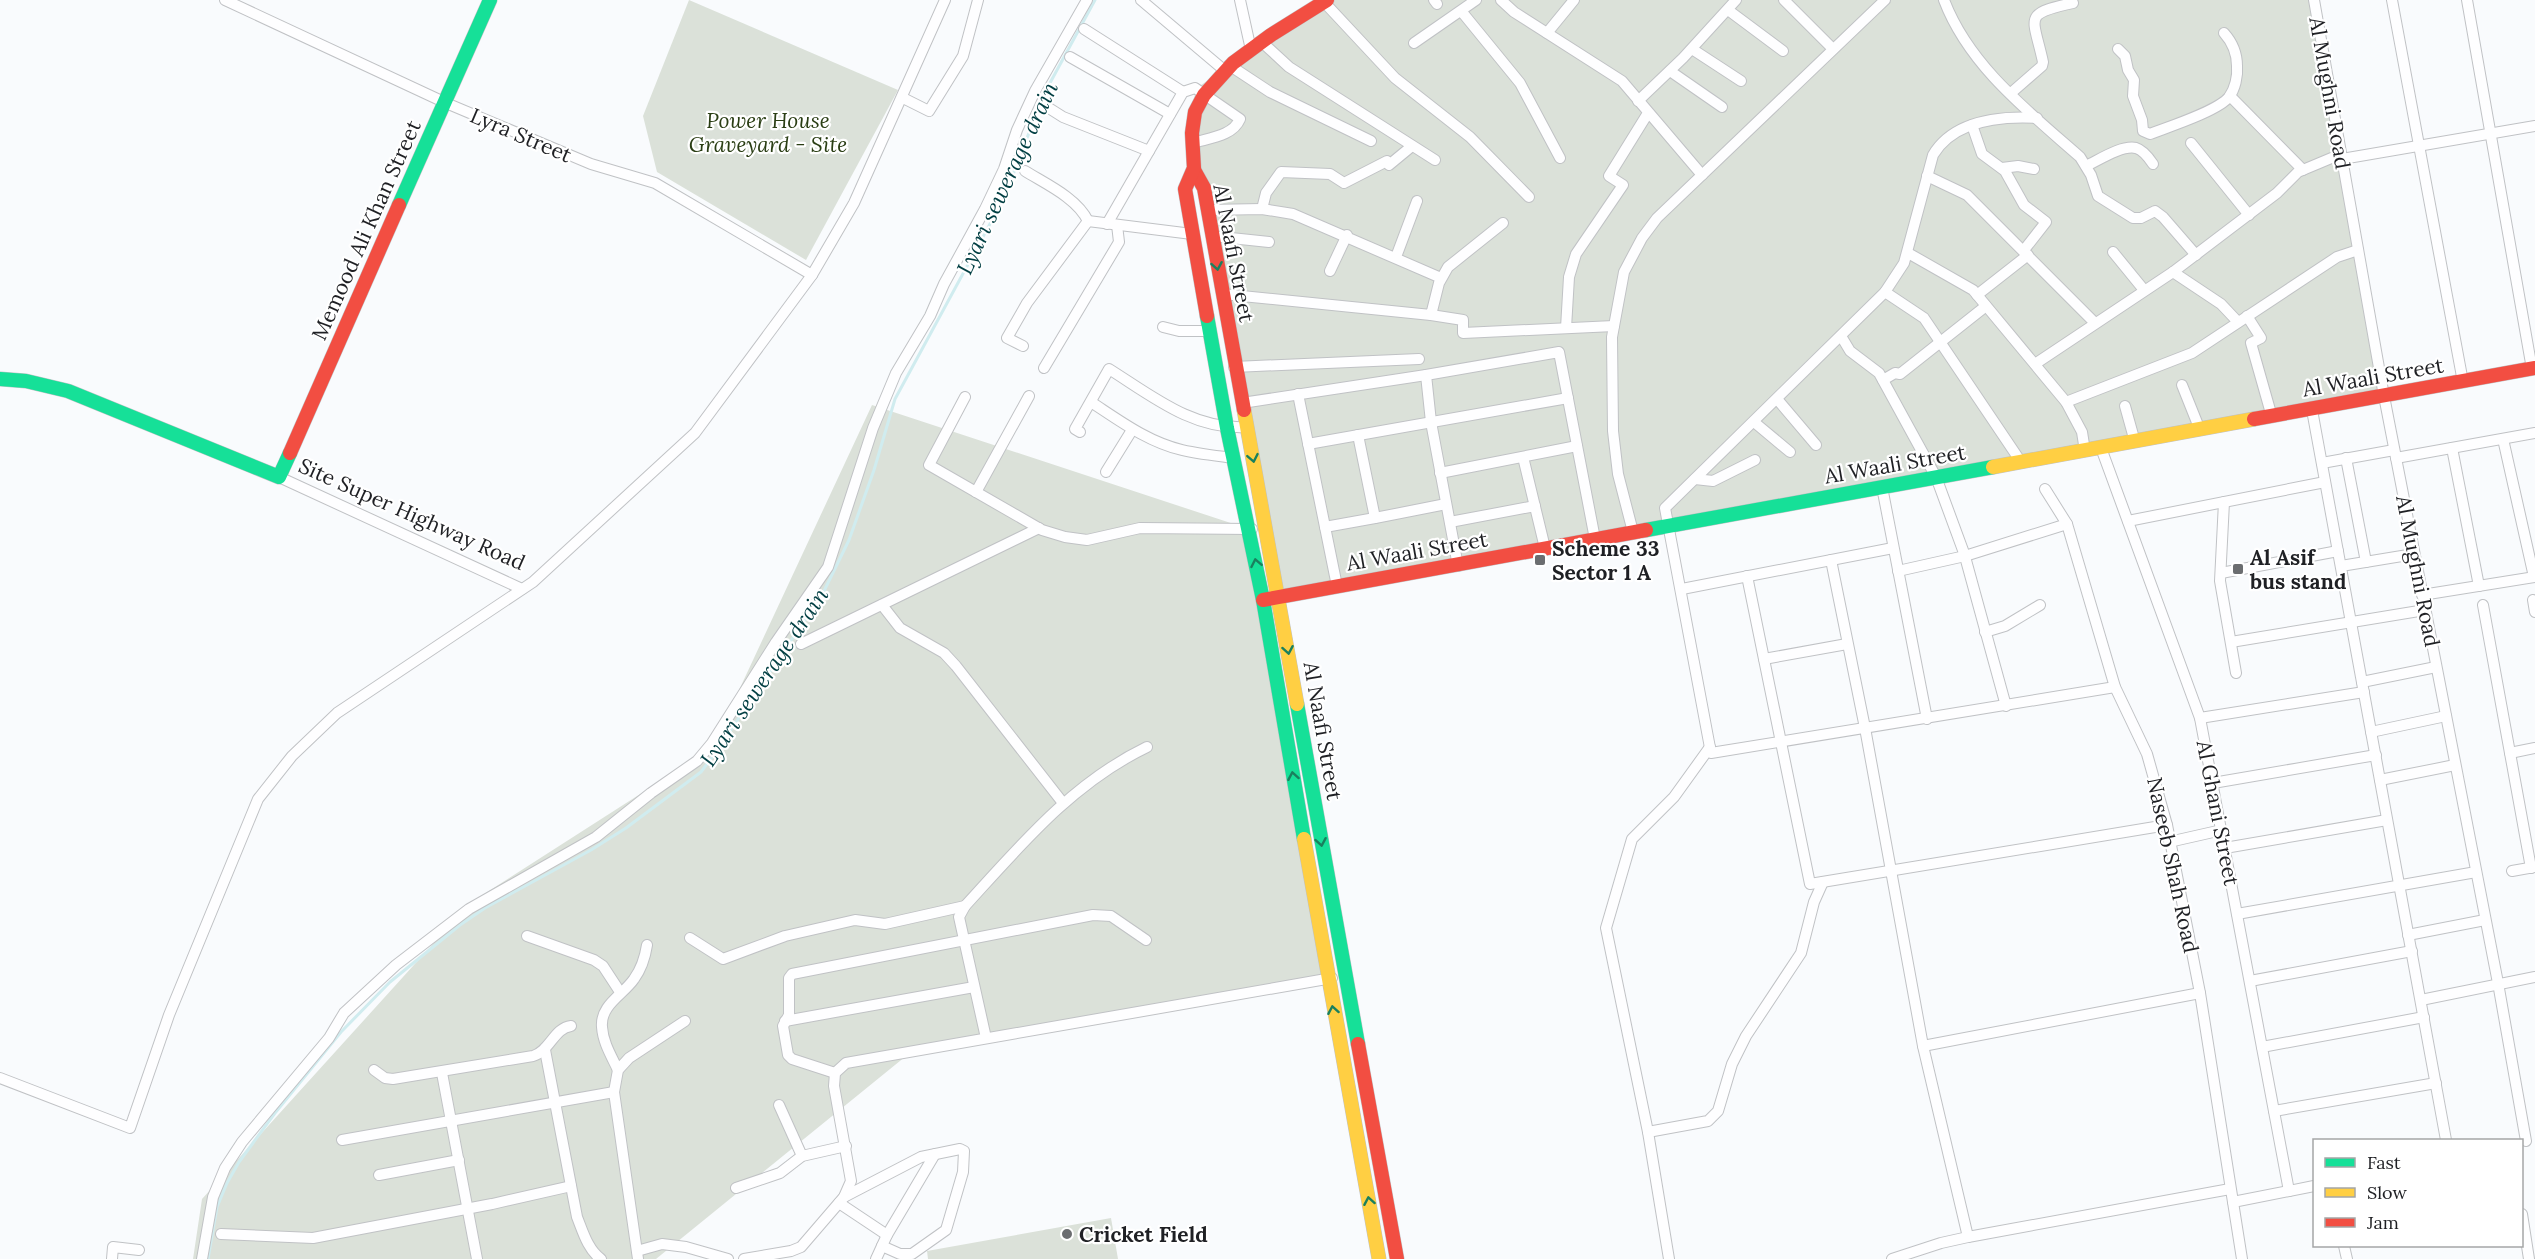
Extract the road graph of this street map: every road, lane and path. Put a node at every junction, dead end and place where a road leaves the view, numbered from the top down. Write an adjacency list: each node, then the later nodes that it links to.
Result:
1 (225, 0): 41 (street, Lyra Street)
2 (490, 0): 41 (street, Memood Ali Khan Street)
3 (945, 0): 39 (street, Site Super Highway Road)
4 (978, 0): 39 (street)
5 (1087, 0): 302 (street)
6 (1141, 0): 32 (street)
7 (1240, 0): 26 (street)
8 (1476, 0): 21 (street)
9 (1501, 0): 23 (street)
10 (1574, 0): 23 (street)
11 (1736, 0): 20 (street)
12 (1784, 0): 28 (street)
13 (1944, 0): 36 (street)
14 (2314, 0): 56 (street, Al Mughni Road)
15 (2392, 0): 54 (street)
16 (2467, 0): 49 (street)
17 (1326, 1): 26 (street); 68 (street)
18 (1880, 1): 28 (street)
19 (2073, 3): 36 (street)
20 (1728, 10): 27 (street); 30 (street)
21 (1462, 12): 25 (street); 57 (street)
22 (1084, 29): 35 (street)
23 (1547, 33): 40 (street)
24 (2224, 33): 38 (street)
25 (1414, 43)
26 (1257, 46): 32 (street); 53 (street)
27 (1692, 49): 33 (street); 34 (street)
28 (1833, 49): 66 (street)
29 (2118, 49): 38 (street)
30 (1783, 51)
31 (1070, 57): 45 (street)
32 (1227, 67): 37 (street); 50 (street)
33 (1670, 71): 40 (street); 43 (street)
34 (1741, 81)
35 (1183, 92): 37 (street); 45 (street)
36 (2011, 93): 46 (street)
37 (1205, 94): 51 (street); 51 (street)
38 (2230, 96): 64 (street)
39 (903, 98): 88 (street, Site Super Highway Road)
40 (1638, 101): 44 (street)
41 (446, 103): 88 (street, Lyra Street); 154 (street, Memood Ali Khan Street)
42 (1044, 105): 55 (street)
43 (1722, 107)
44 (1648, 113): 66 (street); 100 (street)
45 (1170, 114): 55 (street)
46 (2037, 118): 47 (street); 60 (street)
47 (1972, 125): 61 (street); 67 (street)
48 (2535, 126): 49 (street)
49 (2491, 135): 54 (street); 109 (street)
50 (1371, 141)
51 (1193, 143): 63 (street)
52 (2191, 143): 72 (street)
53 (1412, 146): 58 (street); 70 (street)
54 (2419, 146): 56 (street); 113 (street)
55 (1149, 151): 75 (street)
56 (2341, 157): 64 (street); 80 (street, Al Mughni Road)
57 (1560, 158)
58 (1435, 160)
59 (2153, 164): 60 (street)
60 (2086, 166): 84 (street)
61 (2002, 168): 62 (street); 83 (street)
62 (2034, 169)
63 (1194, 170): 71 (street, Al Naafi Street); 76 (street, Al Naafi Street)
64 (2303, 170): 72 (street)
65 (1025, 171): 73 (street)
66 (1702, 175): 98 (street)
67 (1928, 176): 82 (street); 83 (street)
68 (1529, 197)
69 (1417, 201): 85 (street)
70 (1262, 209): 71 (street); 78 (street)
71 (1207, 210): 77 (street, Al Naafi Street)
72 (2249, 215): 84 (street)
73 (1088, 221): 75 (street); 104 (street)
74 (1503, 223): 89 (street)
75 (1112, 224): 76 (street); 108 (street)
76 (1192, 234): 101 (street, Al Naafi Street)
77 (1212, 236): 79 (street); 92 (street, Al Naafi Street, one-way to 92)
78 (1347, 236): 85 (street); 86 (street)
79 (1269, 242)
80 (2358, 250): 96 (street); 117 (street, Al Mughni Road)
81 (2113, 252): 90 (street)
82 (1908, 253): 91 (street); 93 (street)
83 (2026, 253): 93 (street); 97 (street)
84 (2196, 255): 87 (street)
85 (1396, 257): 89 (street)
86 (1330, 271)
87 (2173, 272): 90 (street); 96 (street)
88 (812, 275): 190 (street, Site Super Highway Road)
89 (1442, 278): 95 (street)
90 (2144, 290): 97 (street)
91 (1885, 292): 102 (street); 103 (street)
92 (1222, 294): 95 (street); 107 (street, Al Naafi Street)
93 (1977, 295): 94 (street)
94 (1986, 306): 103 (street); 106 (street)
95 (1431, 315): 100 (street)
96 (2242, 319): 122 (street); 126 (street)
97 (2096, 323): 106 (street)
98 (1614, 326): 100 (street); 173 (street)
99 (1163, 327): 101 (street)
100 (1566, 328)
101 (1210, 331): 130 (street, Al Naafi Street)
102 (1841, 336): 112 (street); 120 (street)
103 (1940, 342): 112 (street); 150 (street)
104 (1023, 346)
105 (1419, 359): 107 (street)
106 (2035, 364): 122 (street)
107 (1234, 367): 123 (street, Al Naafi Street)
108 (1044, 368)
109 (2533, 368): 113 (street, Al Waali Street)
110 (1426, 375): 115 (street); 119 (street); 127 (street)
111 (0, 379): 154 (street, Site Super Highway Road)
112 (1883, 380): 155 (street)
113 (2463, 382): 117 (street, Al Waali Street)
114 (2182, 385): 132 (street)
115 (1298, 394): 123 (street); 138 (street)
116 (1029, 396): 160 (street)
117 (2384, 396): 125 (street, Al Waali Street); 145 (street, Al Mughni Road)
118 (965, 397): 160 (street)
119 (1568, 398): 127 (street); 140 (street)
120 (1777, 399): 128 (street); 139 (street)
121 (1091, 402): 130 (street); 131 (street); 133 (street)
122 (2066, 402): 143 (street)
123 (1242, 403): 129 (street, Al Naafi Street)
124 (2126, 406): 137 (street)
125 (2312, 410): 126 (street, Al Waali Street); 151 (street)
126 (2272, 417): 132 (street, Al Waali Street)
127 (1431, 422): 135 (street); 153 (street)
128 (1754, 422): 144 (street); 156 (street)
129 (1246, 427): 130 (street); 172 (street, Al Naafi Street, one-way to 172)
130 (1227, 428): 147 (street, Al Naafi Street)
131 (1132, 430): 147 (street); 152 (street)
132 (2200, 430): 137 (street, Al Waali Street)
133 (1080, 432)
134 (2535, 433): 136 (street)
135 (1358, 435): 138 (street); 164 (street)
136 (2503, 439): 142 (street); 187 (street)
137 (2135, 442): 141 (street, Al Waali Street)
138 (1308, 444): 169 (street)
139 (1816, 445)
140 (1577, 446): 146 (street); 174 (street)
141 (2101, 448): 143 (street, Al Waali Street); 165 (street, Al Ghani Street)
142 (2452, 448): 145 (street); 189 (street)
143 (2085, 451): 150 (street, Al Waali Street)
144 (1790, 452)
145 (2395, 454): 148 (street); 178 (street, Al Mughni Road)
146 (1523, 457): 153 (street); 163 (street)
147 (1234, 458): 171 (street, Al Naafi Street)
148 (2346, 458): 151 (street); 181 (street)
149 (1755, 460): 156 (street)
150 (2021, 462): 155 (street, Al Waali Street)
151 (2322, 462): 157 (street)
152 (1106, 472)
153 (1440, 472): 162 (street)
154 (279, 477): 190 (street, Site Super Highway Road)
155 (1936, 477): 158 (street, Al Waali Street); 179 (street)
156 (1695, 479): 168 (street)
157 (2325, 482): 161 (street); 177 (street)
158 (1882, 487): 168 (street, Al Waali Street); 176 (street)
159 (2045, 489): 167 (street, Naseeb Shah Road)
160 (976, 492): 170 (street)
161 (2224, 502): 165 (street); 185 (street)
162 (1446, 504): 164 (street); 166 (street)
163 (1534, 506): 166 (street); 175 (street)
164 (1375, 518): 169 (street)
165 (2128, 521): 214 (street, Al Ghani Street)
166 (1450, 522): 182 (street)
167 (2067, 524): 179 (street); 209 (street, Naseeb Shah Road)
168 (1670, 526): 173 (street, Al Waali Street); 191 (street)
169 (1325, 527): 188 (street)
170 (1039, 528): 171 (street); 196 (street)
171 (1249, 529): 172 (street); 194 (street, Al Naafi Street, one-way to 171)
172 (1264, 529): 193 (street, Al Naafi Street)
173 (1633, 532): 174 (street, Al Waali Street)
174 (1595, 539): 175 (street, Al Waali Street)
175 (1545, 548): 182 (street, Al Waali Street)
176 (1893, 548): 180 (street); 184 (street)
177 (2338, 551): 183 (street); 185 (street)
178 (2414, 554): 181 (street); 192 (street, Al Mughni Road)
179 (1965, 556): 184 (street); 202 (street)
180 (1831, 560): 186 (street); 205 (street)
181 (2366, 561): 183 (street)
182 (1458, 566): 188 (street, Al Waali Street)
183 (2341, 566): 201 (street)
184 (1898, 572): 213 (street)
185 (2221, 573): 203 (street)
186 (1747, 576): 191 (street); 206 (street)
187 (2534, 577): 189 (street)
188 (1337, 586): 193 (street, Al Waali Street)
189 (2479, 586): 192 (street)
190 (522, 589): 269 (street)
191 (1682, 589): 219 (street)
192 (2422, 595): 199 (street, Al Mughni Road)
193 (1279, 597): 194 (street, Al Waali Street); 248 (street, Al Naafi Street, one-way to 248)
194 (1263, 600): 250 (street, Al Naafi Street, one-way to 194)
195 (2533, 600): 200 (street)
196 (882, 604): 204 (street); 226 (street)
197 (2040, 605): 202 (street)
198 (2483, 605): 221 (street)
199 (2425, 610): 201 (street); 207 (street, Al Mughni Road)
200 (2535, 612)
201 (2351, 622): 203 (street); 210 (street)
202 (1986, 632): 211 (street)
203 (2231, 642): 208 (street)
204 (801, 644)
205 (1847, 644): 206 (street); 215 (street)
206 (1764, 659): 217 (street)
207 (2436, 667): 210 (street); 212 (street, Al Mughni Road)
208 (2236, 673)
209 (2115, 687): 211 (street); 228 (street, Naseeb Shah Road)
210 (2363, 687): 214 (street); 216 (street)
211 (2006, 706): 213 (street)
212 (2446, 716): 216 (street); 223 (street, Al Mughni Road)
213 (1927, 718): 215 (street)
214 (2200, 718): 225 (street, Al Ghani Street)
215 (1865, 728): 217 (street); 234 (street)
216 (2371, 732): 222 (street)
217 (1781, 742): 219 (street); 236 (street)
218 (1147, 747): 226 (street)
219 (1710, 747): 276 (street)
220 (2535, 748): 221 (street)
221 (2510, 753): 232 (street)
222 (2376, 755): 224 (street); 225 (street)
223 (2455, 765): 224 (street); 235 (street, Al Mughni Road)
224 (2380, 780): 227 (street)
225 (2213, 783): 229 (street, Al Ghani Street)
226 (1063, 803): 238 (street)
227 (2387, 820): 231 (street); 237 (street)
228 (2167, 825): 230 (street, Naseeb Shah Road); 234 (street)
229 (2222, 830): 230 (street); 231 (street, Al Ghani Street)
230 (2169, 842): 255 (street, Naseeb Shah Road)
231 (2225, 848): 239 (street, Al Ghani Street)
232 (2533, 868): 233 (street)
233 (2512, 871)
234 (1892, 872): 236 (street); 262 (street)
235 (2476, 872): 237 (street); 240 (street, Al Mughni Road)
236 (1823, 882): 276 (street)
237 (2400, 887): 239 (street); 241 (street)
238 (964, 906): 243 (street); 244 (street)
239 (2237, 914): 251 (street, Al Ghani Street)
240 (2485, 920): 241 (street); 252 (street, Al Mughni Road)
241 (2409, 935): 247 (street)
242 (527, 936): 254 (street)
243 (690, 938)
244 (964, 939): 245 (street); 253 (street); 259 (street)
245 (1146, 940)
246 (647, 945): 254 (street)
247 (2412, 951): 251 (street); 256 (street)
248 (1348, 976): 250 (street); 310 (street, Al Naafi Street)
249 (2535, 977): 252 (street)
250 (1328, 978): 261 (street); 309 (street, Al Naafi Street, one-way to 250)
251 (2250, 981): 263 (street, Al Ghani Street)
252 (2498, 983): 256 (street); 279 (street, Al Mughni Road)
253 (974, 987): 259 (street); 261 (street)
254 (620, 993): 266 (street)
255 (2200, 993): 262 (street); 288 (street, Naseeb Shah Road)
256 (2421, 999): 257 (street)
257 (2424, 1017): 263 (street); 270 (street)
258 (685, 1021): 266 (street)
259 (785, 1021): 267 (street)
260 (571, 1026): 264 (street)
261 (986, 1038): 267 (street)
262 (1923, 1046): 296 (street)
263 (2262, 1047): 274 (street, Al Ghani Street)
264 (545, 1050): 268 (street); 272 (street)
265 (374, 1070): 268 (street)
266 (618, 1070): 271 (street)
267 (835, 1072): 280 (street)
268 (442, 1073): 275 (street)
269 (0, 1078)
270 (2436, 1083): 274 (street); 277 (street)
271 (614, 1092): 272 (street); 300 (street)
272 (555, 1103): 275 (street); 285 (street)
273 (779, 1105): 282 (street)
274 (2274, 1111): 289 (street, Al Ghani Street)
275 (451, 1121): 278 (street); 283 (street)
276 (1648, 1132): 311 (street)
277 (2446, 1139)
278 (342, 1140)
279 (2528, 1141)
280 (846, 1146): 282 (street); 290 (street)
281 (935, 1154): 290 (street); 295 (street); 297 (street)
282 (802, 1156): 287 (street)
283 (459, 1160): 284 (street); 292 (street)
284 (379, 1175)
285 (571, 1186): 292 (street); 304 (street)
286 (2313, 1186): 289 (street)
287 (736, 1188)
288 (2230, 1189): 291 (street, Naseeb Shah Road); 296 (street)
289 (2289, 1191): 291 (street)
290 (842, 1200): 295 (street); 298 (street)
291 (2233, 1202): 313 (street, Naseeb Shah Road)
292 (468, 1209): 294 (street); 303 (street)
293 (2523, 1220): 314 (street)
294 (221, 1234)
295 (887, 1235): 297 (street)
296 (1968, 1238): 312 (street)
297 (882, 1246): 308 (street)
298 (801, 1247): 306 (street); 307 (street)
299 (139, 1250): 301 (street)
300 (638, 1255): 305 (street)
301 (112, 1259)
302 (202, 1259)
303 (477, 1259)
304 (601, 1259)
305 (728, 1259)
306 (744, 1259)
307 (795, 1259)
308 (876, 1259)
309 (1379, 1259)
310 (1397, 1259)
311 (1669, 1259)
312 (1892, 1259)
313 (2241, 1259)
314 (2529, 1259)

